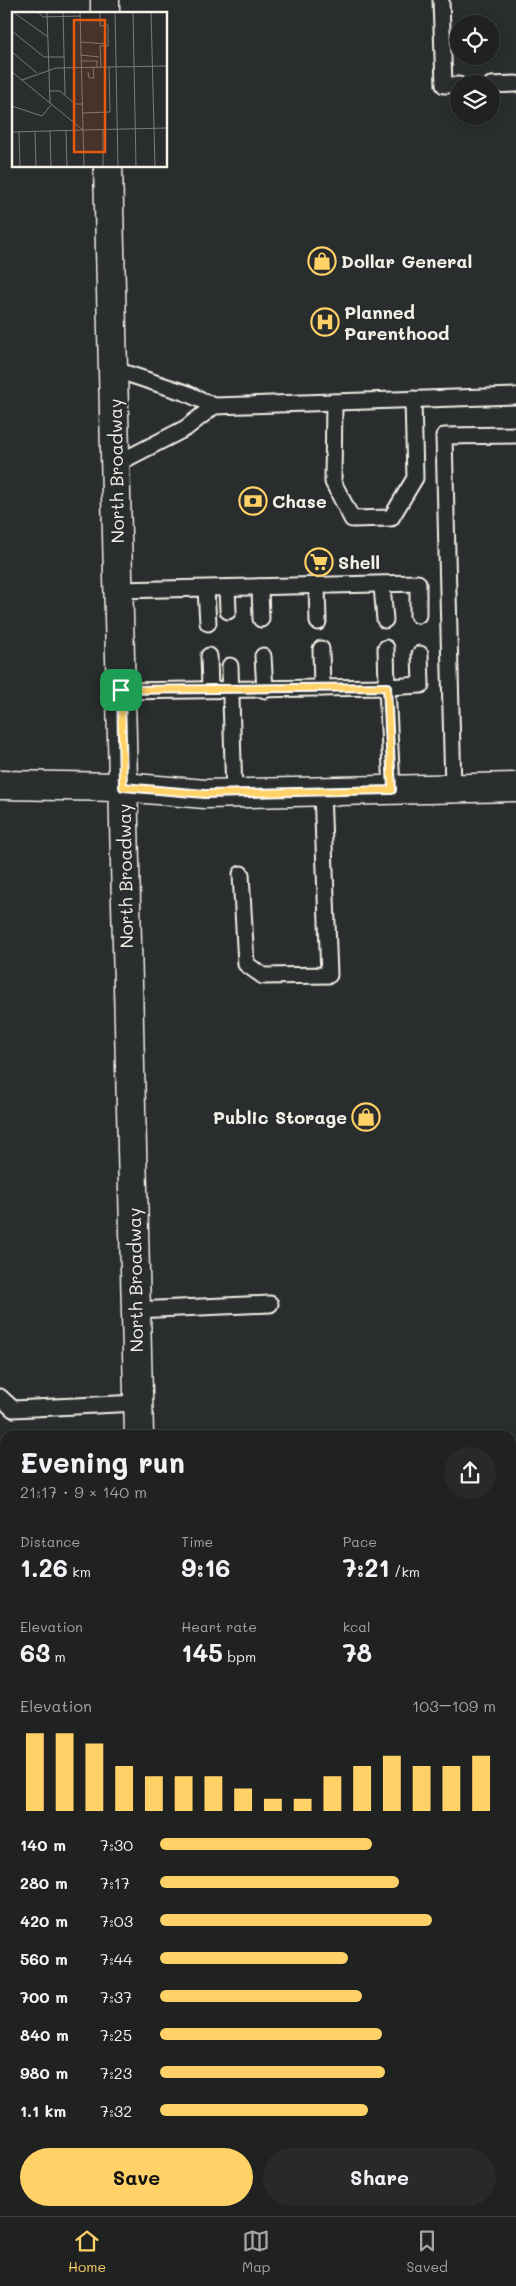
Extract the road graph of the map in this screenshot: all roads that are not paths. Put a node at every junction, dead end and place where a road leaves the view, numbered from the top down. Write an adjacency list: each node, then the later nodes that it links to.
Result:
1 (442, 0): 3 (lane)
2 (516, 84): 4 (lane)
3 (450, 85)
4 (500, 85)
5 (108, 168): 6 (main road, North Broadway)
6 (113, 369): 10 (lane); 12 (main road, North Broadway)
7 (516, 396): 8 (lane)
8 (413, 399): 9 (lane); 9 (lane)
9 (334, 402): 10 (lane)
10 (214, 406): 12 (lane)
11 (516, 435): 40 (lane)
12 (116, 464): 17 (main road, North Broadway)
13 (317, 586): 14 (lane); 15 (lane); 23 (lane)
14 (382, 586): 20 (lane); 22 (lane)
15 (260, 587): 16 (lane); 21 (lane)
16 (227, 588): 18 (lane); 19 (lane)
17 (118, 590): 18 (lane); 34 (main road, North Broadway)
18 (206, 590): 24 (lane)
19 (228, 611)
20 (418, 615)
21 (261, 619)
22 (385, 620)
23 (318, 622)
24 (208, 623)
25 (386, 648): 31 (lane)
26 (321, 649): 32 (lane)
27 (420, 654): 31 (lane)
28 (209, 656): 33 (lane)
29 (264, 656): 36 (lane)
30 (230, 666): 35 (lane)
31 (387, 687): 32 (lane); 41 (lane)
32 (322, 688): 36 (lane)
33 (210, 689): 34 (lane); 35 (lane)
34 (121, 690): 38 (main road, North Broadway)
35 (231, 690): 36 (lane); 43 (lane)
36 (265, 690)
37 (0, 785): 38 (main road)
38 (123, 787): 43 (main road); 46 (main road, North Broadway)
39 (516, 787): 40 (main road)
40 (454, 788): 41 (main road)
41 (392, 790): 42 (main road)
42 (322, 792): 43 (main road); 44 (lane)
43 (234, 794)
44 (241, 874)
45 (270, 1304): 46 (lane)
46 (135, 1310): 48 (main road, North Broadway)
47 (0, 1397): 48 (lane)
48 (138, 1403): 49 (main road, North Broadway)
49 (139, 1430)

